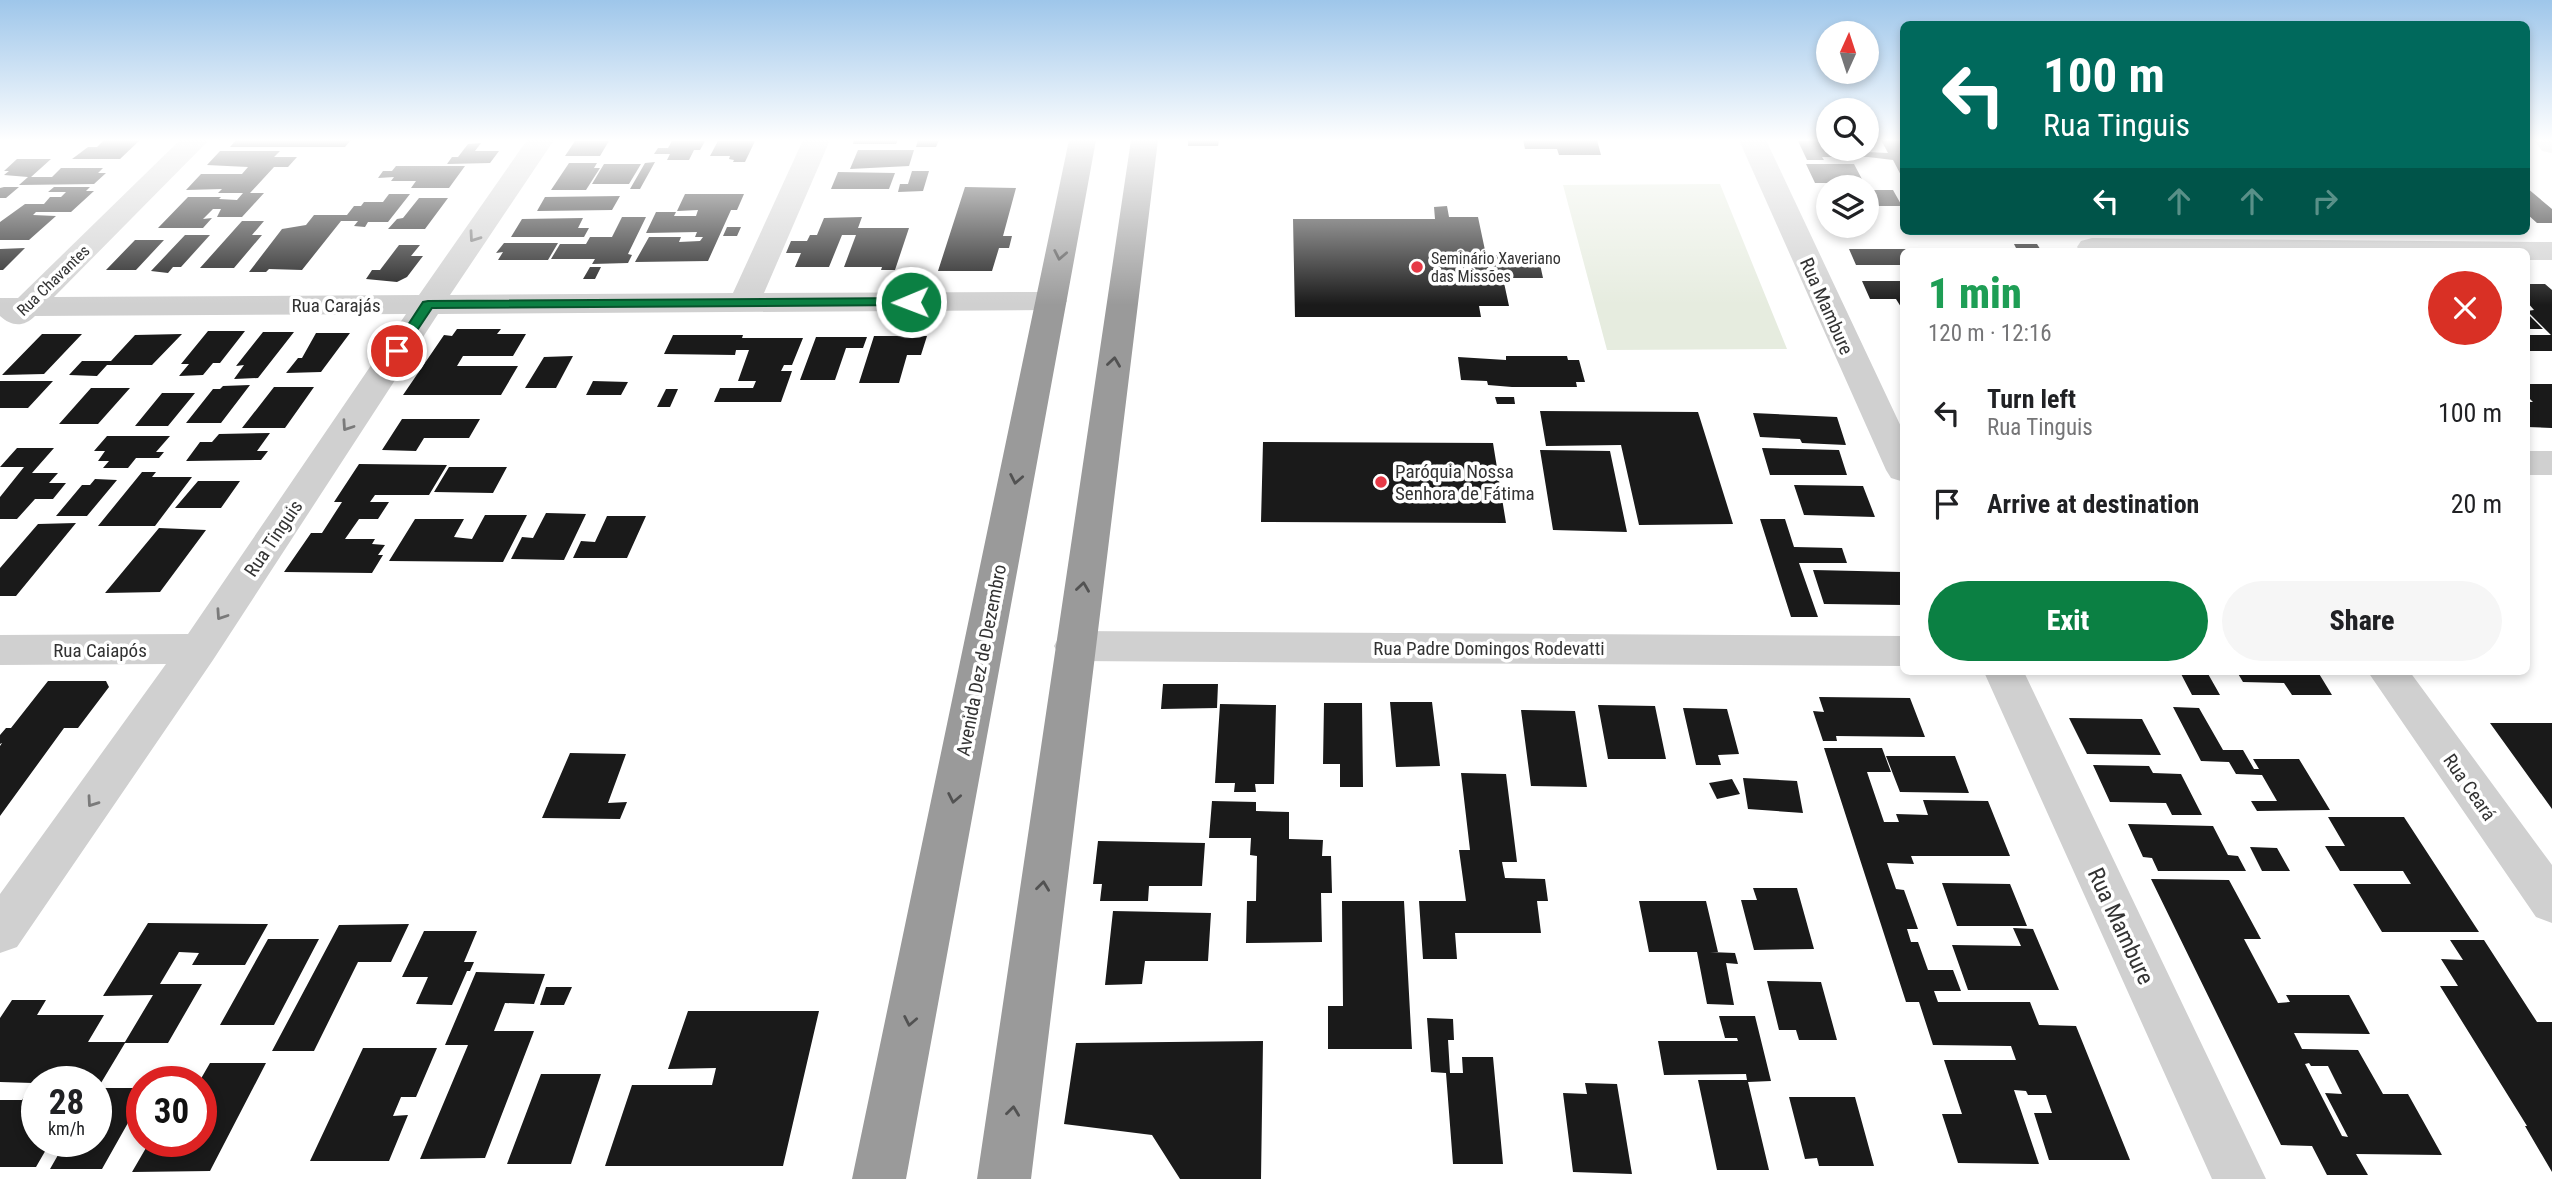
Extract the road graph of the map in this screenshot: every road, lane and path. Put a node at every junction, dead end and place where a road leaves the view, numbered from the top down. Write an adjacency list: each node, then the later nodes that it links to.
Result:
1 (136, 195): 14 (street, Rua Chavantes)
2 (503, 195): 13 (street, Rua Tinguis, one-way to 13)
3 (792, 195): 12 (street)
4 (1072, 195): 11 (highway, Avenida Dez de Dezembro, one-way to 11)
5 (1137, 195): 20 (highway, one-way to 5)
6 (1780, 195): 16 (street, Rua Mambure)
7 (2090, 243): 8 (street)
8 (2379, 248)
9 (2530, 251): 10 (street)
10 (2552, 251)
11 (1051, 301): 12 (street, Rua Carajás); 28 (highway, Avenida Dez de Dezembro, one-way to 28)
12 (744, 303): 13 (street, Rua Carajás)
13 (428, 304): 14 (street, Rua Carajás); 21 (street, Rua Tinguis, one-way to 21)
14 (13, 307): 15 (street, Rua Chavantes)
15 (0, 332)
16 (1888, 407): 17 (street, Rua Mambure)
17 (1900, 454)
18 (2530, 463): 19 (street)
19 (2552, 463)
20 (1074, 646): 23 (street, Rua Padre Domingos Rodevatti); 29 (highway, one-way to 20)
21 (199, 649): 22 (street, Rua Caiapós); 27 (street, Rua Tinguis, one-way to 27)
22 (0, 650)
23 (1900, 651)
24 (2005, 675): 30 (street, Rua Mambure)
25 (2390, 675): 26 (street, Rua Ceará)
26 (2552, 902)
27 (0, 932)
28 (879, 1179)
29 (1004, 1179)
30 (2239, 1179)

